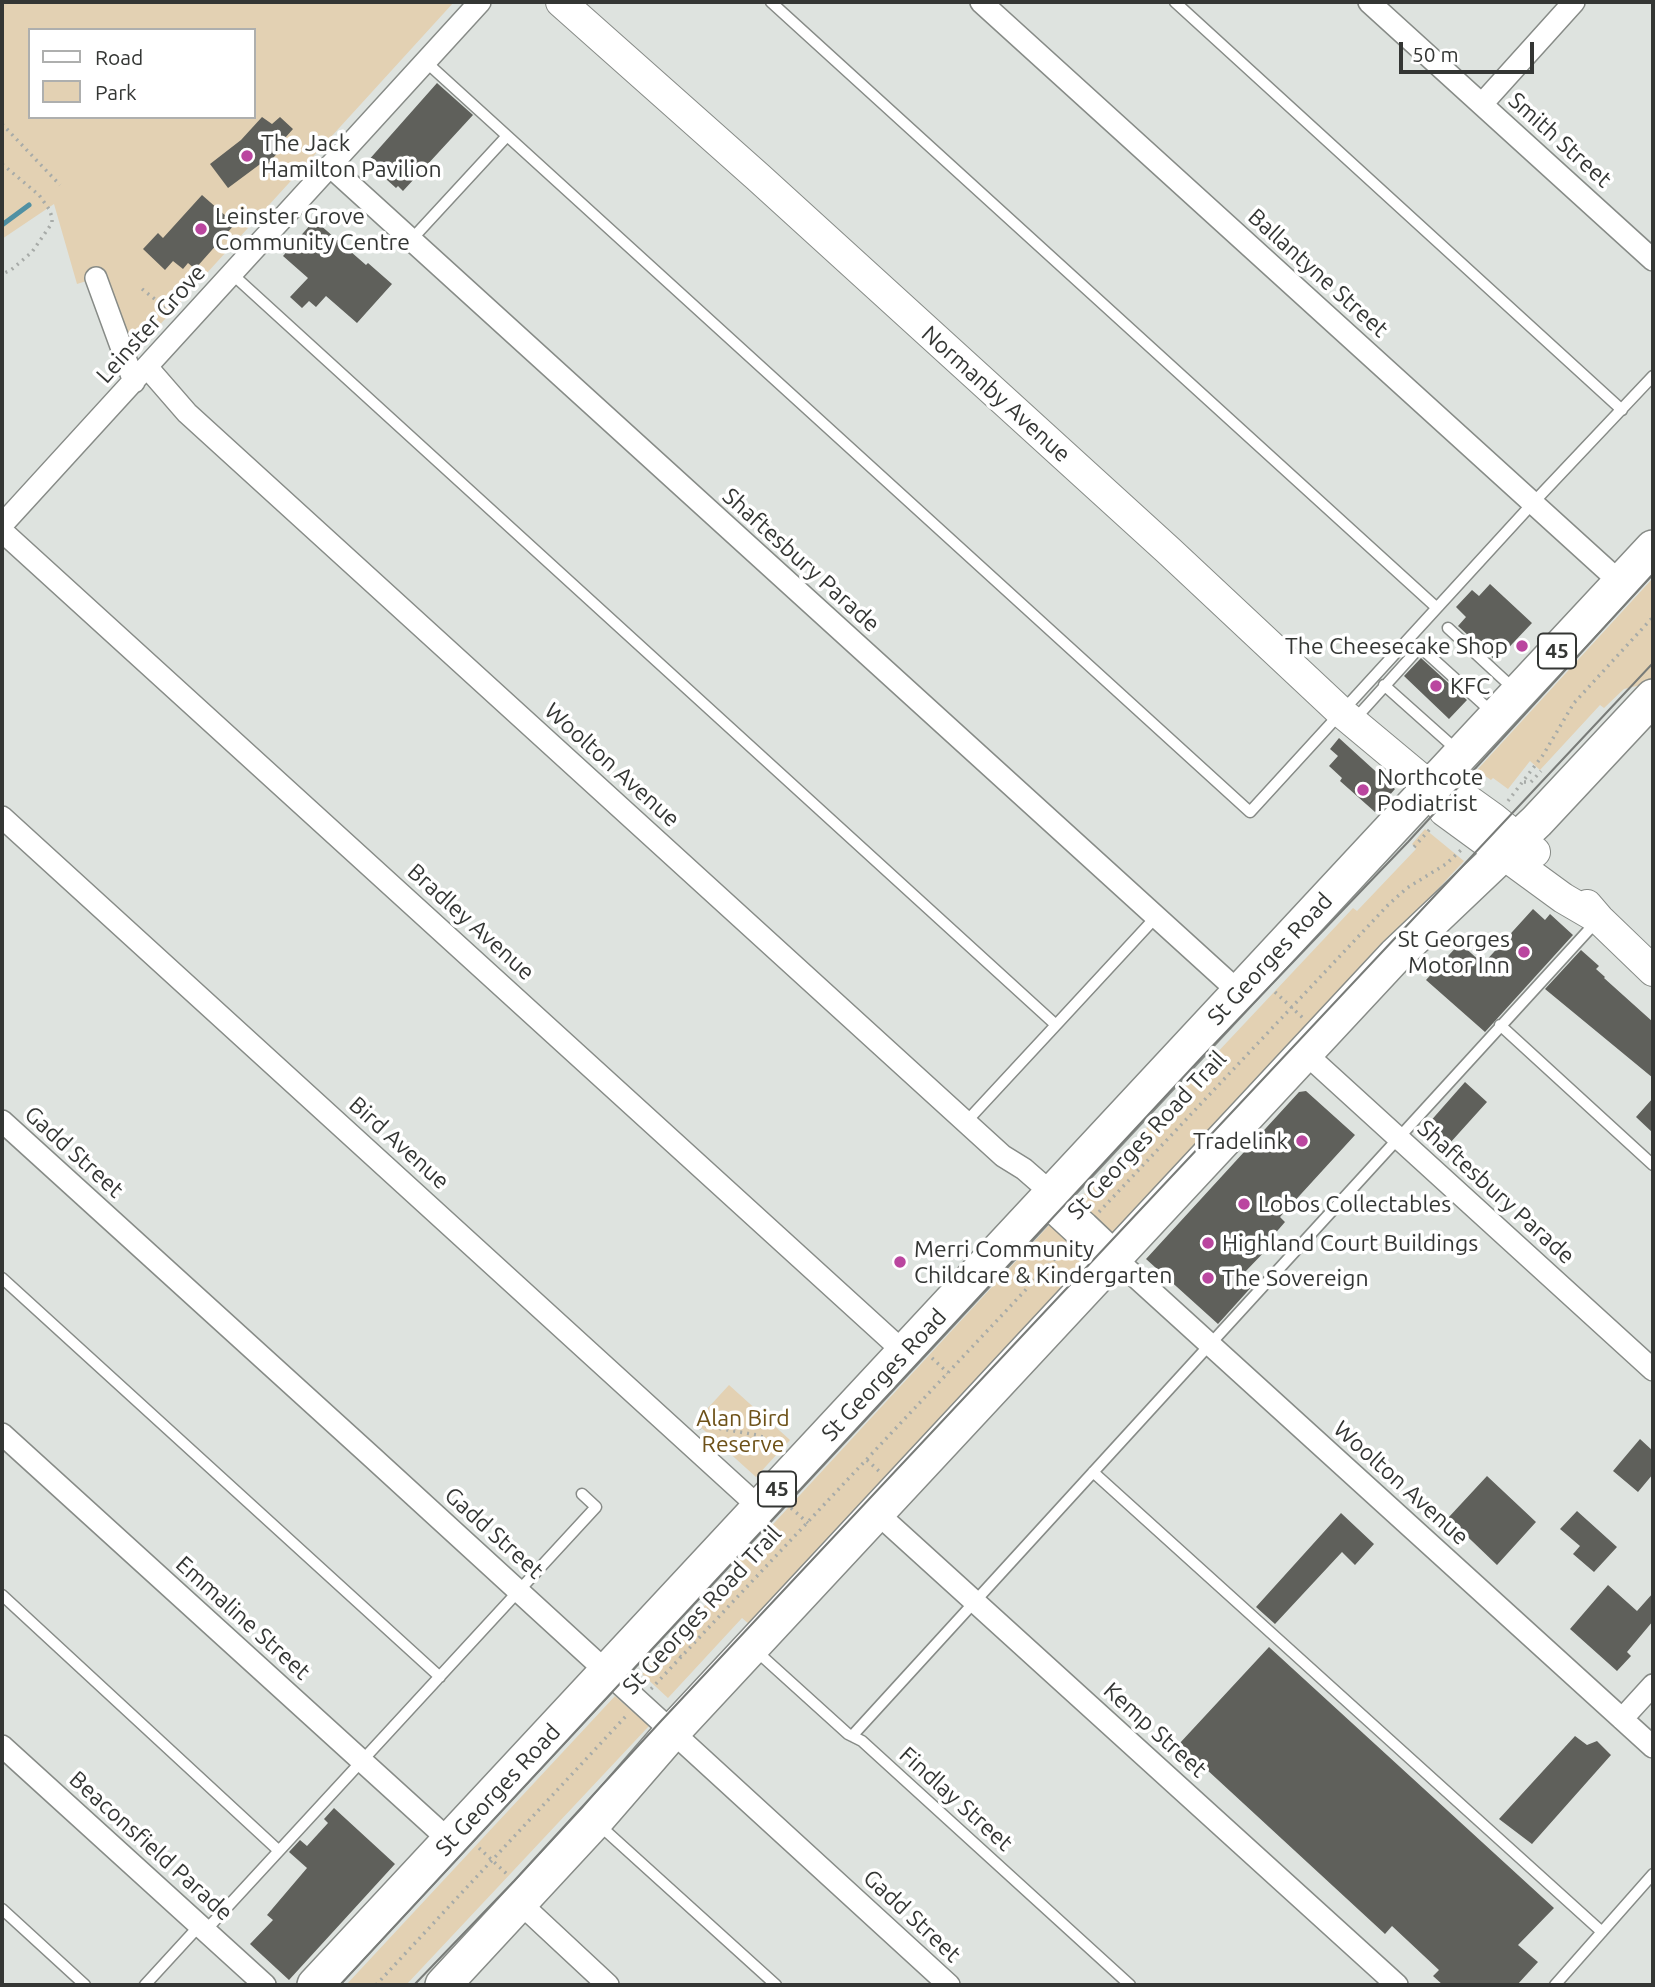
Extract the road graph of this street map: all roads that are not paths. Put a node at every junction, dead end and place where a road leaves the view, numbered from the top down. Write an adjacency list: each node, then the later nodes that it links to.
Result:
1 (481, 2): 8 (street, Leinster Grove)
2 (561, 2): 28 (main road, Normanby Avenue)
3 (771, 2): 23 (lane)
4 (981, 2): 19 (street, Ballantyne Street)
5 (1175, 2): 18 (lane)
6 (1369, 2): 9 (street, Smith Street)
7 (1574, 2): 9 (street)
8 (426, 62): 10 (lane); 11 (street, Leinster Grove)
9 (1482, 104): 13 (street, Smith Street)
10 (507, 136): 12 (lane); 28 (lane)
11 (330, 166): 12 (street, Shaftesbury Parade); 14 (street, Leinster Grove)
12 (411, 240): 33 (street, Shaftesbury Parade)
13 (1653, 260)
14 (232, 273): 16 (street, Leinster Grove); 37 (lane)
15 (96, 278): 16 (street)
16 (139, 376): 20 (street, Leinster Grove); 41 (street, Woolton Avenue)
17 (1653, 376): 18 (lane)
18 (1622, 410): 19 (lane)
19 (1532, 504): 22 (street, Ballantyne Street); 23 (lane)
20 (2, 528): 48 (street, Bradley Avenue)
21 (1653, 548): 22 (highway, St Georges Road / 45)
22 (1621, 583): 27 (highway, St Georges Road / 45)
23 (1437, 608): 28 (lane)
24 (1448, 628): 27 (lane)
25 (1384, 685): 27 (lane); 28 (lane); 29 (lane)
26 (1653, 697): 32 (highway)
27 (1507, 705): 29 (highway, St Georges Road / 45)
28 (1347, 717): 30 (main road, Normanby Avenue)
29 (1461, 754): 30 (highway, St Georges Road / 45)
30 (1431, 787): 32 (main road, Normanby Avenue); 36 (highway, St Georges Road / 45)
31 (2, 817): 53 (street, Bird Avenue)
32 (1498, 836): 34 (main road, Normanby Avenue); 39 (highway)
33 (1155, 918): 36 (street, Shaftesbury Parade); 37 (lane)
34 (1599, 919): 35 (main road, Normanby Avenue); 38 (lane)
35 (1653, 971)
36 (1247, 984): 44 (highway, St Georges Road / 45)
37 (1056, 1025): 41 (lane)
38 (1500, 1025): 42 (lane); 43 (lane)
39 (1313, 1044): 42 (street, Shaftesbury Parade); 45 (highway)
40 (2, 1121): 55 (street, Gadd Street)
41 (966, 1122): 44 (street, Woolton Avenue)
42 (1397, 1138): 47 (lane); 49 (street, Shaftesbury Parade)
43 (1653, 1165)
44 (1047, 1199): 45 (street, Woolton Avenue); 48 (highway, St Georges Road / 45)
45 (1114, 1258): 47 (street, Woolton Avenue); 54 (highway)
46 (2, 1278): 60 (lane)
47 (1210, 1345): 51 (lane); 62 (street, Woolton Avenue)
48 (905, 1353): 53 (highway, St Georges Road / 45)
49 (1653, 1370)
50 (2, 1434): 67 (street, Emmaline Street)
51 (1093, 1472): 57 (lane); 75 (lane)
52 (582, 1494): 55 (lane)
53 (760, 1508): 59 (highway, St Georges Road / 45)
54 (877, 1513): 57 (street, Kemp Street); 58 (highway)
55 (519, 1591): 59 (street, Gadd Street); 60 (lane)
56 (2, 1595): 70 (lane)
57 (975, 1602): 64 (lane); 85 (street, Kemp Street)
58 (751, 1647): 63 (highway); 64 (lane, Findlay Street)
59 (608, 1672): 63 (street, Gadd Street); 69 (highway, St Georges Road / 45)
60 (440, 1677): 67 (lane)
61 (1653, 1685): 62 (street)
62 (1622, 1719): 66 (street, Woolton Avenue)
63 (673, 1731): 68 (highway); 83 (street, Gadd Street)
64 (852, 1736): 84 (lane, Findlay Street)
65 (2, 1746): 74 (street, Beaconsfield Parade)
66 (1653, 1747)
67 (362, 1762): 69 (street, Emmaline Street); 70 (lane)
68 (595, 1821): 72 (highway); 82 (lane)
69 (455, 1836): 79 (highway, St Georges Road / 45)
70 (278, 1850): 74 (lane)
71 (1653, 1874): 75 (lane)
72 (525, 1898): 80 (highway); 81 (street)
73 (2, 1909): 76 (lane)
74 (203, 1928): 77 (lane); 78 (street, Beaconsfield Parade)
75 (1602, 1932): 86 (lane)
76 (85, 1985)
77 (145, 1985)
78 (265, 1985)
79 (315, 1985)
80 (443, 1985)
81 (608, 1985)
82 (776, 1985)
83 (949, 1985)
84 (1130, 1985)
85 (1397, 1985)
86 (1555, 1985)

